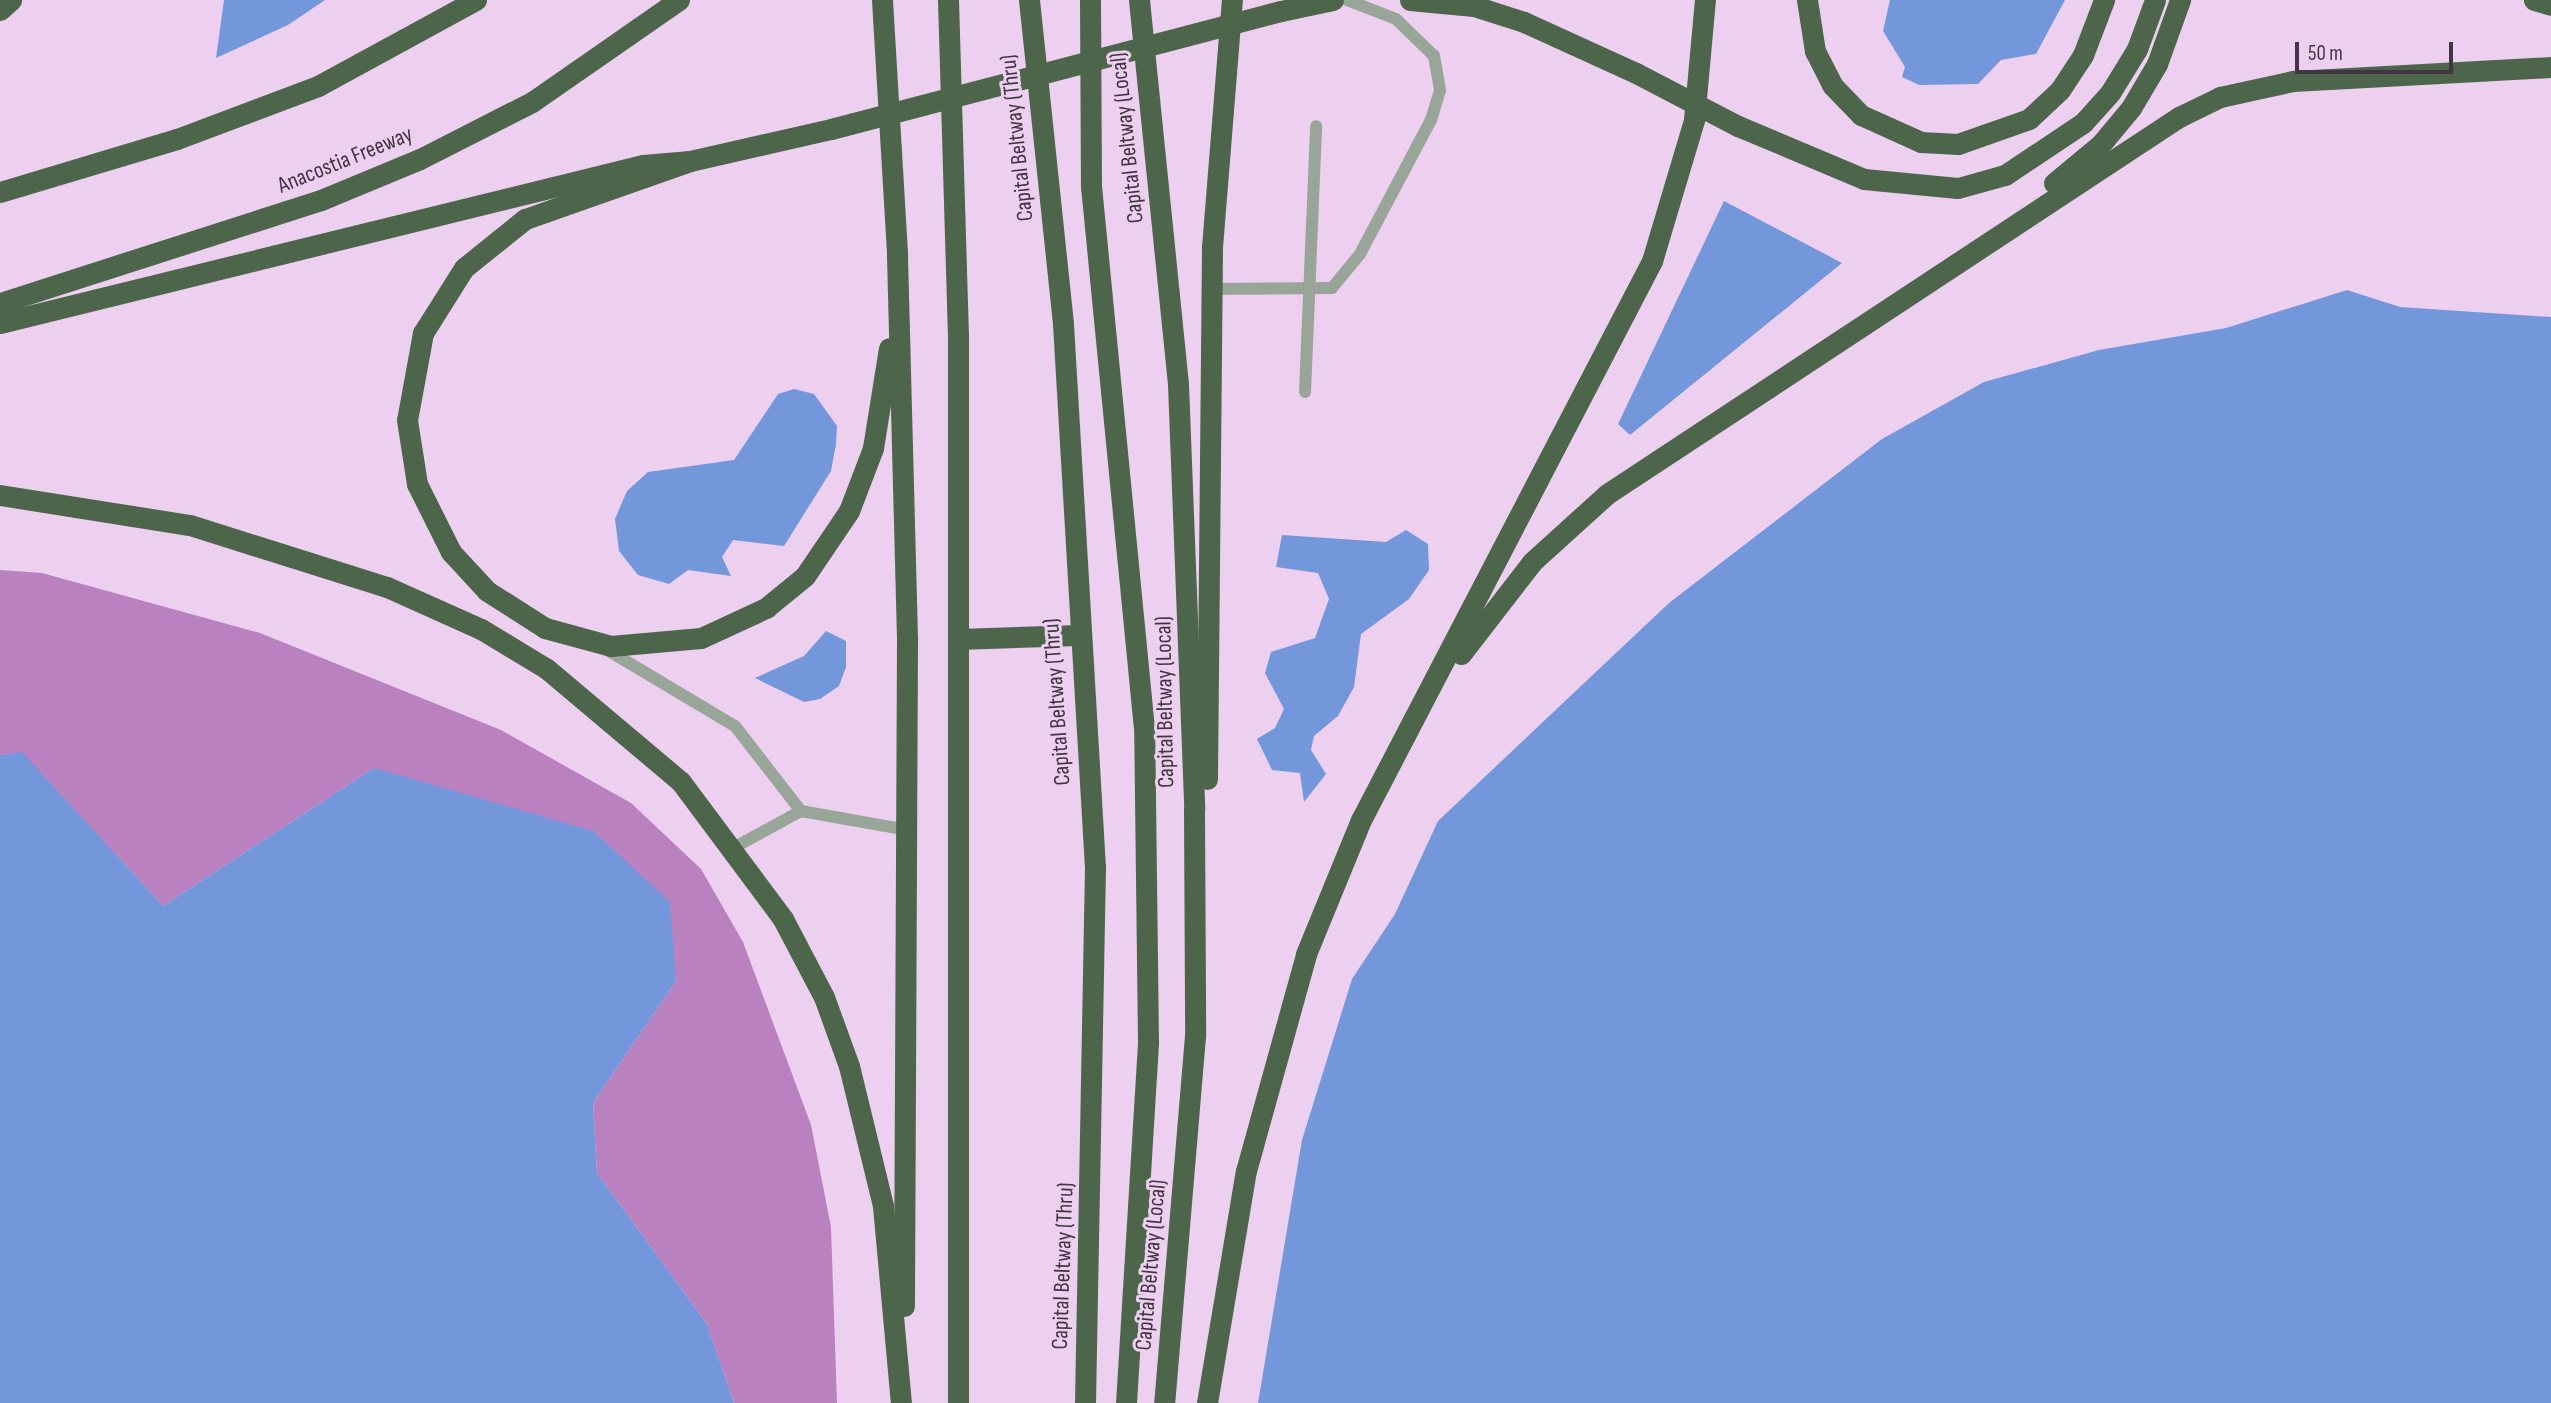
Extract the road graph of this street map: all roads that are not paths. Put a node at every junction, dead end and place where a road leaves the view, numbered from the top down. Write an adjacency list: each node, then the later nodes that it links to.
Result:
1 (11, 0): 20 (highway)
2 (475, 0): 24 (highway)
3 (679, 0): 29 (highway, Anacostia Freeway)
4 (882, 0): 26 (highway)
5 (948, 0): 34 (highway)
6 (1028, 0): 33 (highway, Capital Beltway (Thru))
7 (1090, 0): 44 (highway, bridge)
8 (1139, 0): 40 (highway, Capital Beltway (Local))
9 (1232, 0): 27 (highway)
10 (1332, 0): 23 (highway, bridge)
11 (1347, 0): 28 (lane)
12 (1410, 0): 16 (highway, bridge)
13 (1705, 0): 36 (highway)
14 (1807, 0): 15 (highway)
15 (2104, 0)
16 (2155, 0)
17 (2180, 0): 25 (highway)
18 (2534, 0): 19 (highway)
19 (2551, 5)
20 (0, 10)
21 (2551, 67): 25 (highway)
22 (1316, 126): 28 (lane)
23 (690, 161): 30 (highway); 35 (highway)
24 (0, 192)
25 (1987, 238): 36 (highway)
26 (897, 256): 35 (highway); 38 (highway)
27 (1211, 289): 28 (lane); 40 (highway)
28 (1307, 291): 31 (lane)
29 (0, 303)
30 (0, 323)
31 (1305, 391)
32 (0, 495): 39 (highway)
33 (1078, 635): 34 (highway); 43 (highway, Capital Beltway (Thru))
34 (958, 639): 42 (highway)
35 (597, 644): 37 (lane)
36 (1409, 732): 46 (highway)
37 (801, 811): 38 (lane); 39 (lane)
38 (908, 830): 41 (highway)
39 (735, 847): 41 (highway)
40 (1195, 1037): 45 (highway, Capital Beltway (Local))
41 (901, 1403)
42 (958, 1403)
43 (1085, 1403)
44 (1126, 1403)
45 (1164, 1403)
46 (1207, 1403)

